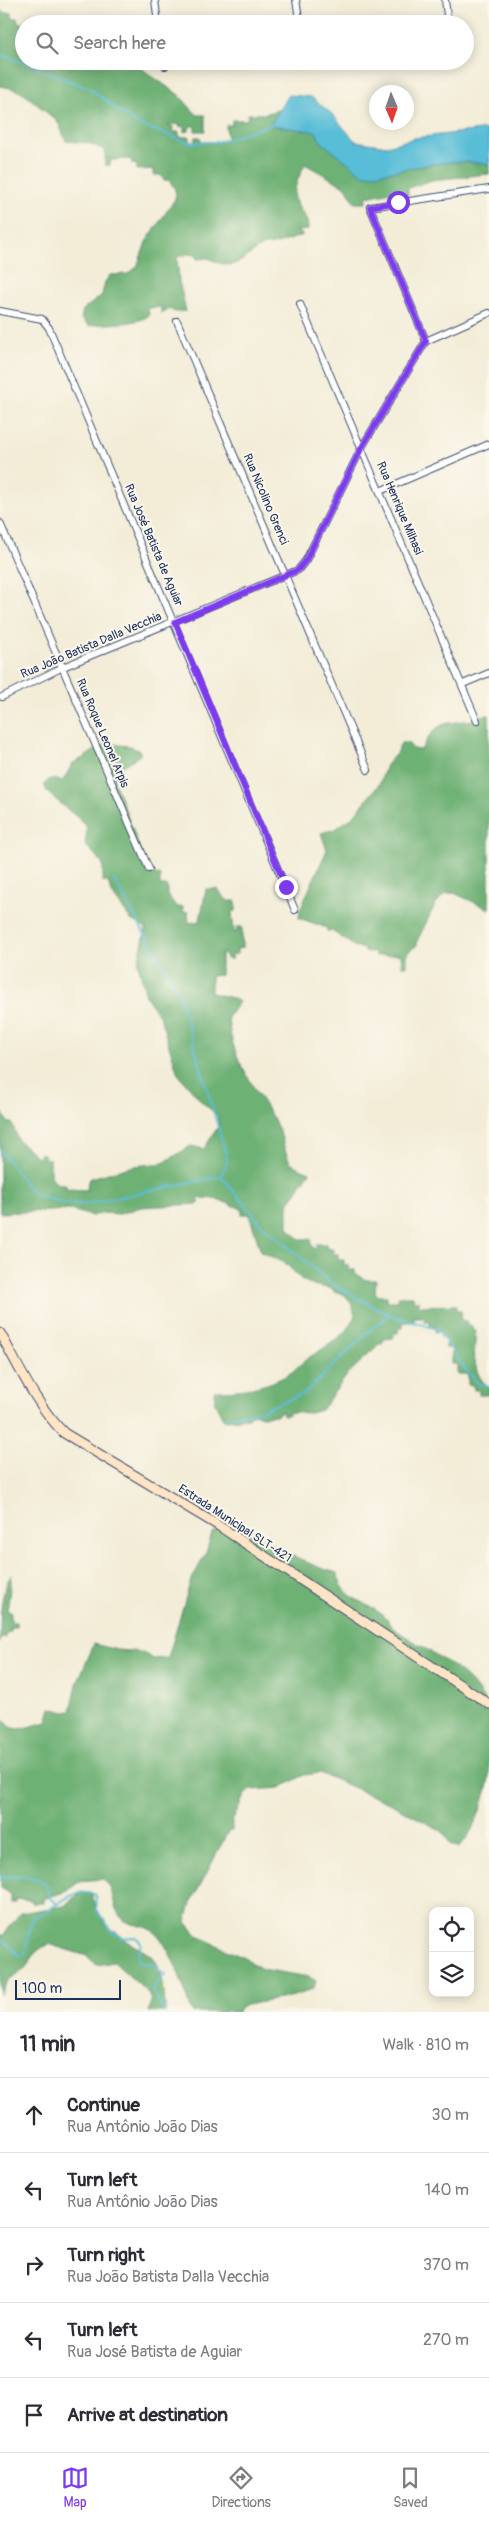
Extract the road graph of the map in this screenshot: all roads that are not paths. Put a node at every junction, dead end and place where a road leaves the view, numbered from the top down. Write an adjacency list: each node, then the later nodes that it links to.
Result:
1 (154, 0): 4 (street)
2 (296, 0): 5 (street)
3 (444, 0): 6 (street)
4 (156, 15)
5 (298, 15)
6 (446, 15)
7 (489, 189): 12 (street)
8 (300, 304): 14 (street, Rua Henrique Milhasi)
9 (0, 311): 19 (street, Rua José Batista de Aguiar)
10 (489, 313): 12 (street)
11 (177, 321): 18 (street, Rua Nicolino Grenci)
12 (426, 341): 14 (street, Rua João Batista Dalla Vecchia)
13 (489, 444): 15 (street)
14 (362, 447): 15 (street, Rua Henrique Milhasi); 18 (street, Rua João Batista Dalla Vecchia)
15 (380, 491): 22 (street, Rua Henrique Milhasi)
16 (0, 523): 17 (street, Rua Roque Leonel Arpis)
17 (3, 536): 20 (street, Rua Roque Leonel Arpis)
18 (286, 574): 19 (street, Rua João Batista Dalla Vecchia); 25 (street, Rua Nicolino Grenci)
19 (175, 622): 20 (street, Rua João Batista Dalla Vecchia); 27 (street, Rua José Batista de Aguiar)
20 (63, 667): 23 (street, Rua João Batista Dalla Vecchia); 26 (street, Rua Roque Leonel Arpis)
21 (489, 673): 22 (street)
22 (463, 684): 24 (street, Rua Henrique Milhasi)
23 (2, 697)
24 (477, 721)
25 (368, 770)
26 (149, 869)
27 (295, 910)
28 (0, 1333): 29 (street, Estrada Municipal SLT-421)
29 (489, 1704)

